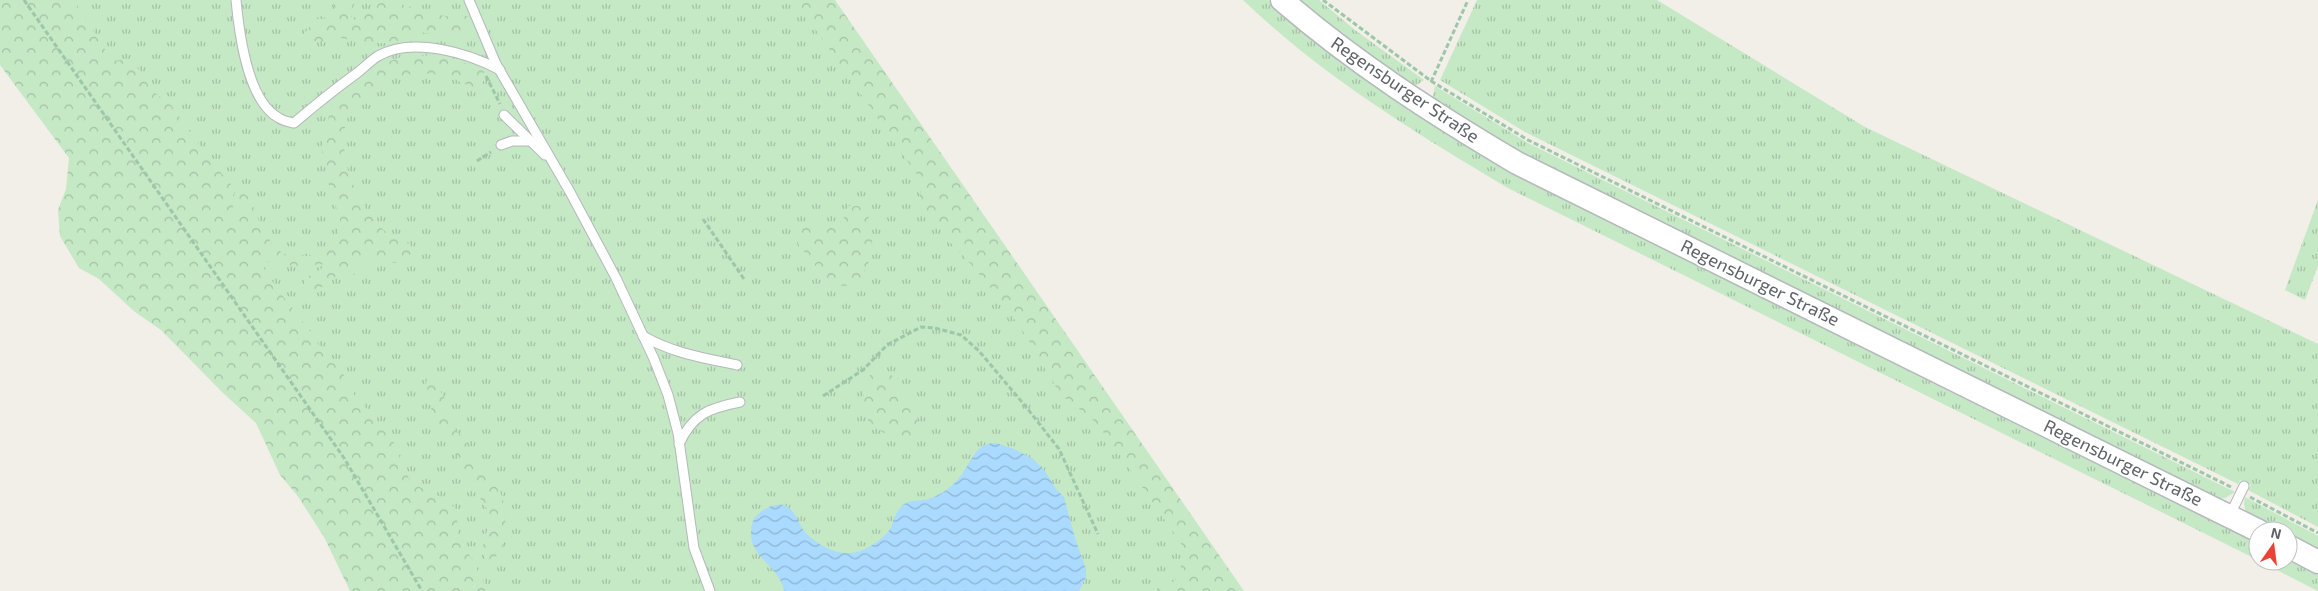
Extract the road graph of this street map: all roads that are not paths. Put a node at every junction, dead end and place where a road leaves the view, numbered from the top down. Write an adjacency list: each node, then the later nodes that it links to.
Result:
1 (236, 0): 4 (lane)
2 (469, 0): 4 (lane)
3 (1282, 0): 14 (street, Regensburger Straße)
4 (500, 70): 8 (lane)
5 (504, 115): 6 (lane)
6 (530, 141): 7 (lane); 8 (lane)
7 (501, 145)
8 (552, 161): 9 (lane)
9 (643, 336): 10 (lane); 12 (lane)
10 (737, 365)
11 (740, 402): 12 (lane)
12 (679, 444): 18 (lane)
13 (2242, 489): 14 (lane)
14 (2230, 515): 15 (street, Regensburger Straße)
15 (2248, 525)
16 (2298, 551): 17 (street)
17 (2318, 562)
18 (710, 591)

